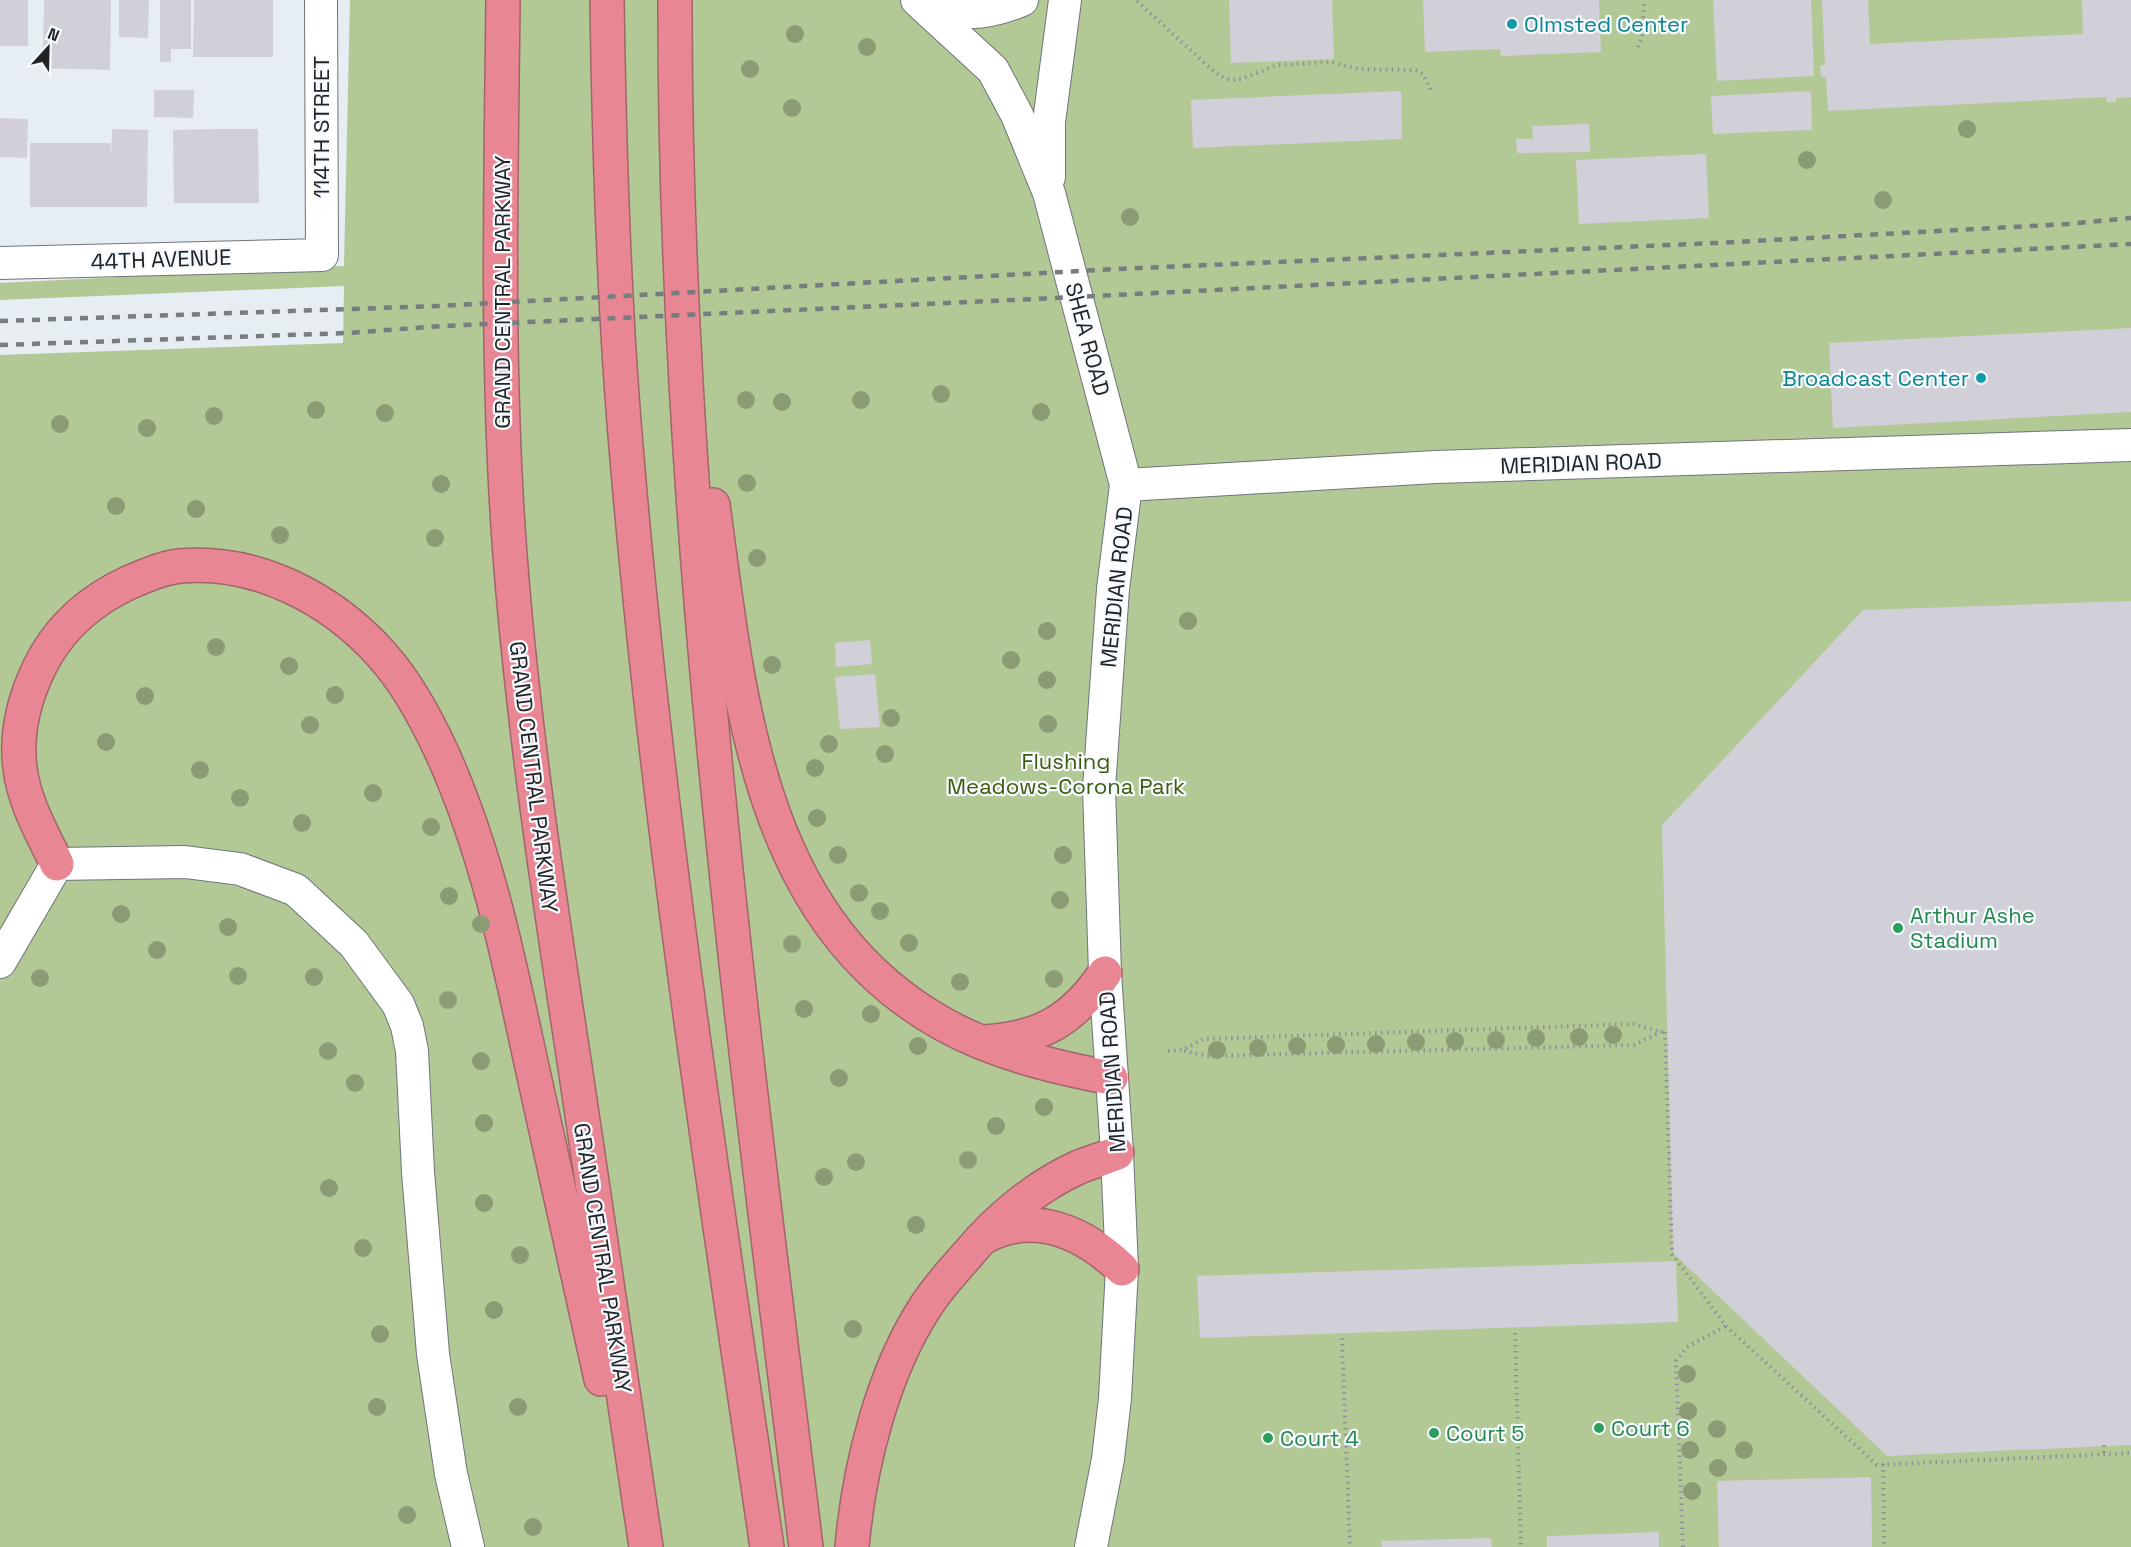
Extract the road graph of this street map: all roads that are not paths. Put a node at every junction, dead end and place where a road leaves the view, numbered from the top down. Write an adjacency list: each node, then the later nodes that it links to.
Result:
1 (321, 0): 9 (street, 114TH STREET)
2 (503, 0): 24 (highway, GRAND CENTRAL PARKWAY)
3 (607, 0): 25 (highway)
4 (675, 0): 10 (highway)
5 (918, 0): 6 (street); 8 (street, SHEA ROAD)
6 (1022, 0)
7 (1065, 0): 8 (street, SHEA ROAD)
8 (1049, 193): 13 (street, SHEA ROAD)
9 (322, 255): 11 (street, 44TH AVENUE)
10 (679, 255): 17 (highway); 26 (highway)
11 (0, 263)
12 (2131, 444): 13 (street, MERIDIAN ROAD)
13 (1126, 485): 16 (street, MERIDIAN ROAD)
14 (57, 864): 15 (street); 22 (street); 23 (highway)
15 (0, 962)
16 (1105, 974): 17 (highway); 18 (street, MERIDIAN ROAD)
17 (983, 1043): 18 (highway)
18 (1111, 1078): 19 (street, MERIDIAN ROAD)
19 (1118, 1153): 20 (highway); 21 (street, MERIDIAN ROAD)
20 (980, 1240): 21 (highway); 27 (highway)
21 (1122, 1269): 28 (street, MERIDIAN ROAD)
22 (468, 1547)
23 (639, 1547)
24 (646, 1547)
25 (767, 1547)
26 (806, 1547)
27 (852, 1547)
28 (1091, 1547)

